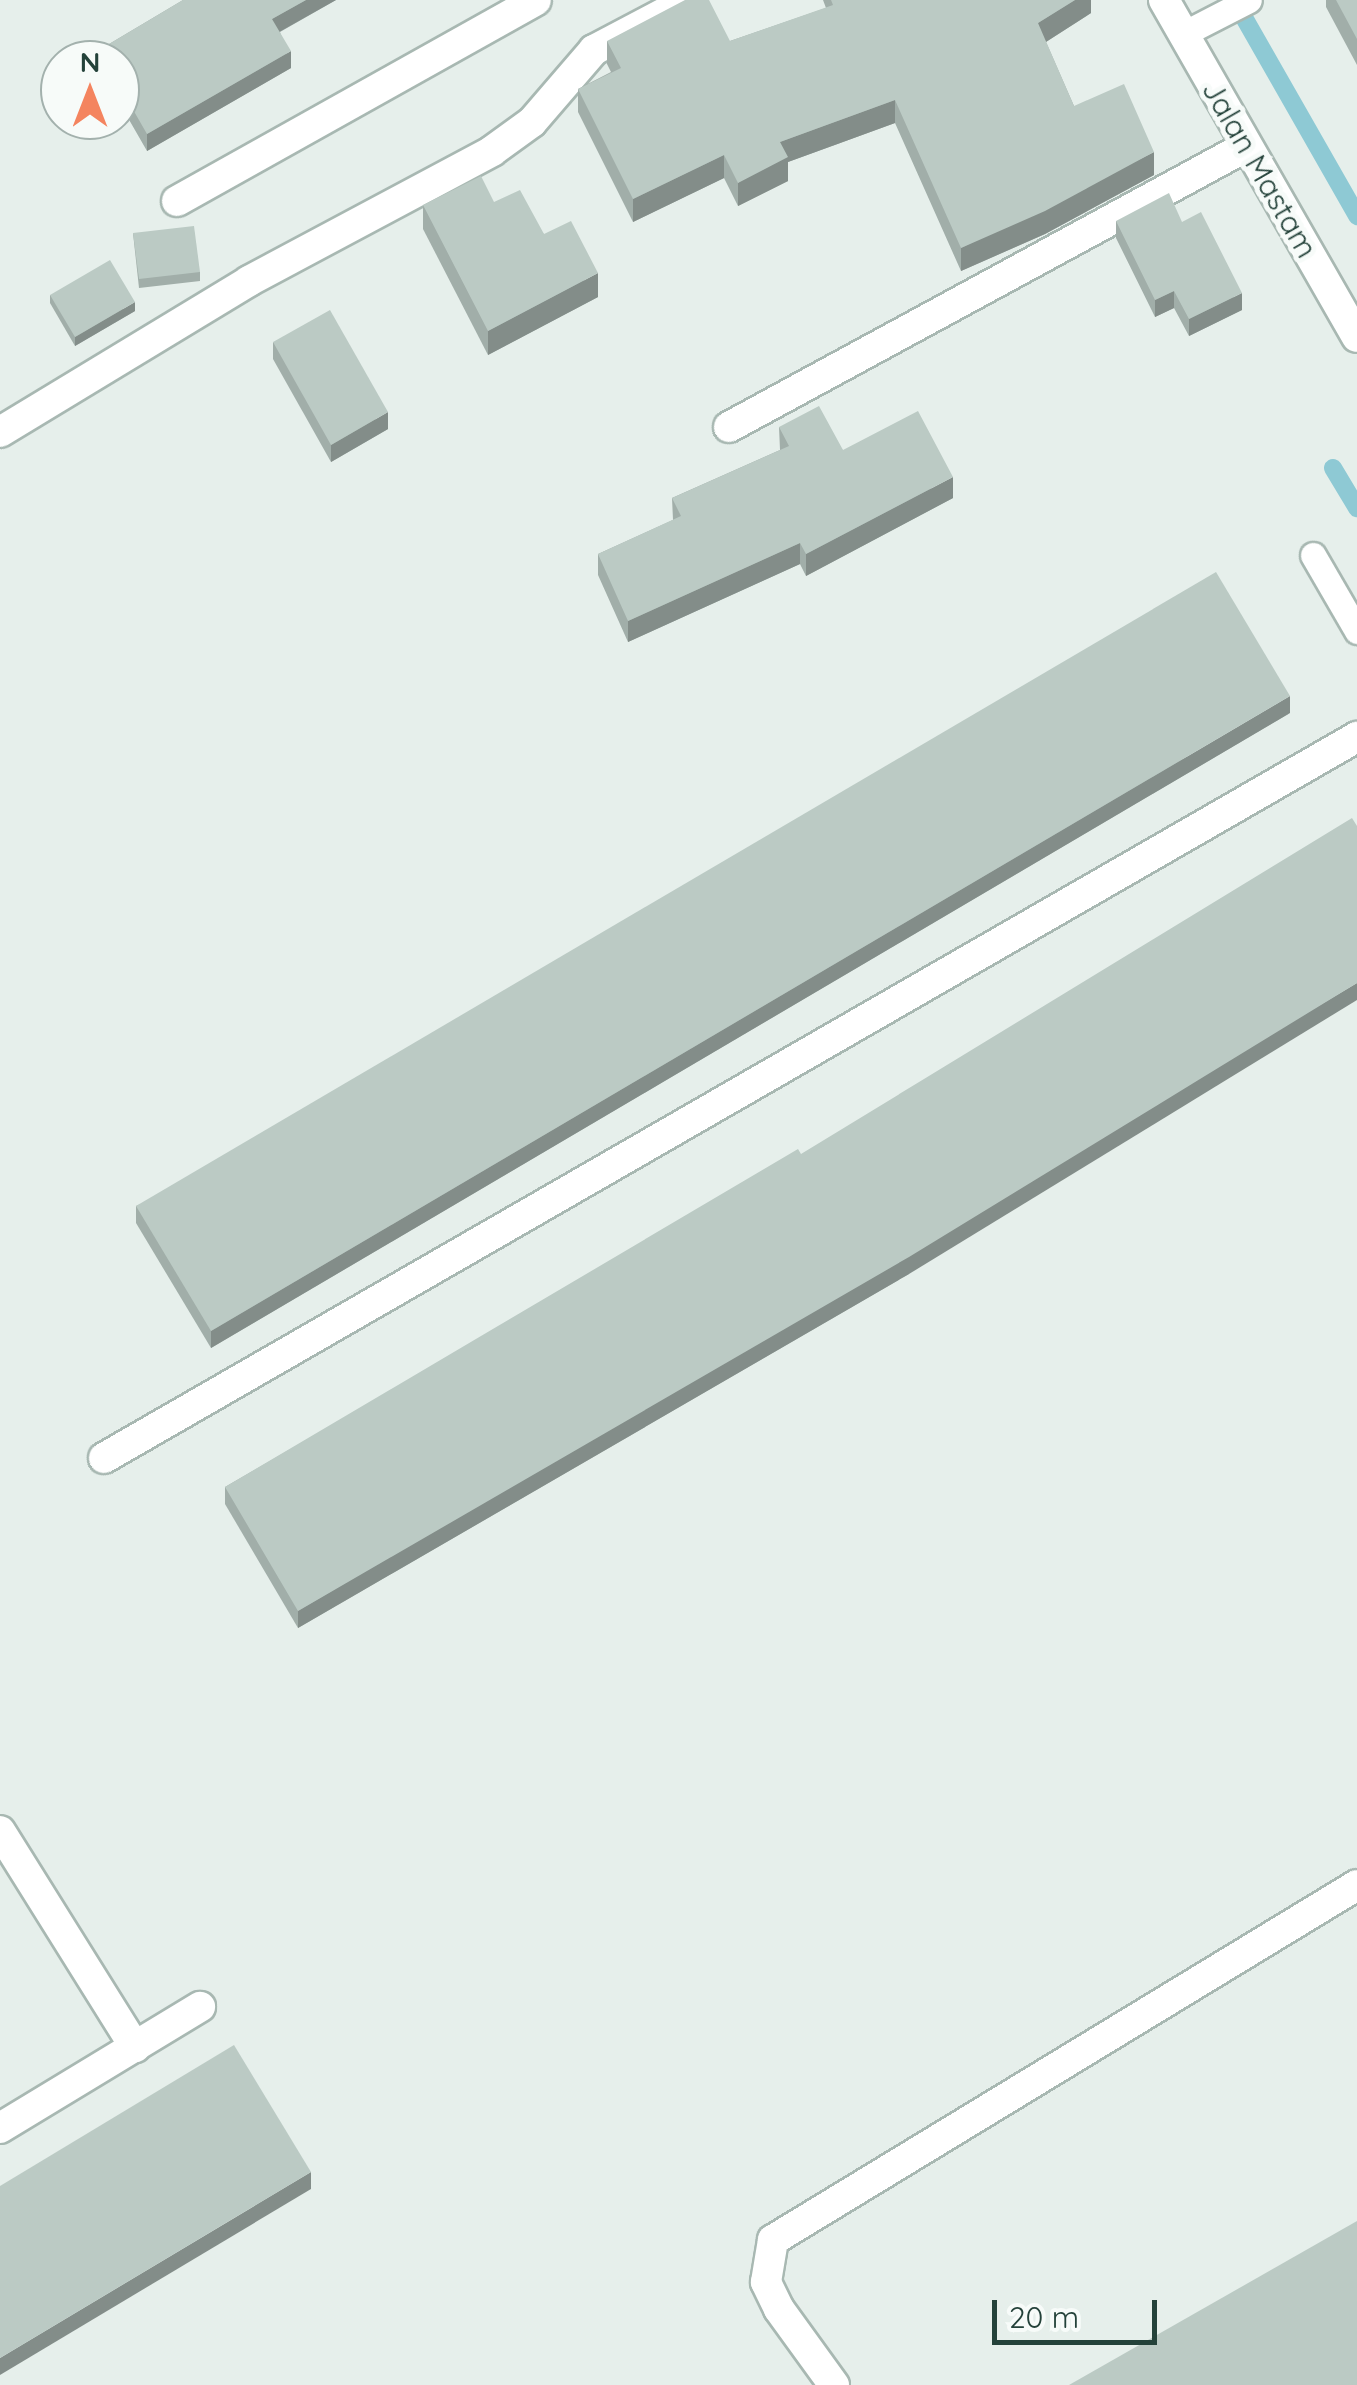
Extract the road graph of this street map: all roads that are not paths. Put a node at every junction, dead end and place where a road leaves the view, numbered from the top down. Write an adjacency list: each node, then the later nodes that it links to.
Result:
1 (536, 0): 7 (street)
2 (689, 0): 10 (street)
3 (1164, 0): 5 (street, Jalan Mastam)
4 (1249, 0): 5 (lane)
5 (1183, 34): 6 (street, Jalan Mastam)
6 (1247, 146): 8 (street, Jalan Mastam); 9 (street)
7 (177, 201)
8 (1357, 337)
9 (729, 427)
10 (0, 432)
11 (1313, 556): 12 (lane)
12 (1357, 631)
13 (1357, 737): 14 (street)
14 (104, 1458)
15 (0, 1832): 18 (street)
16 (1357, 1885): 20 (street)
17 (200, 2007): 18 (street)
18 (135, 2047): 19 (street)
19 (0, 2128)
20 (834, 2385)

